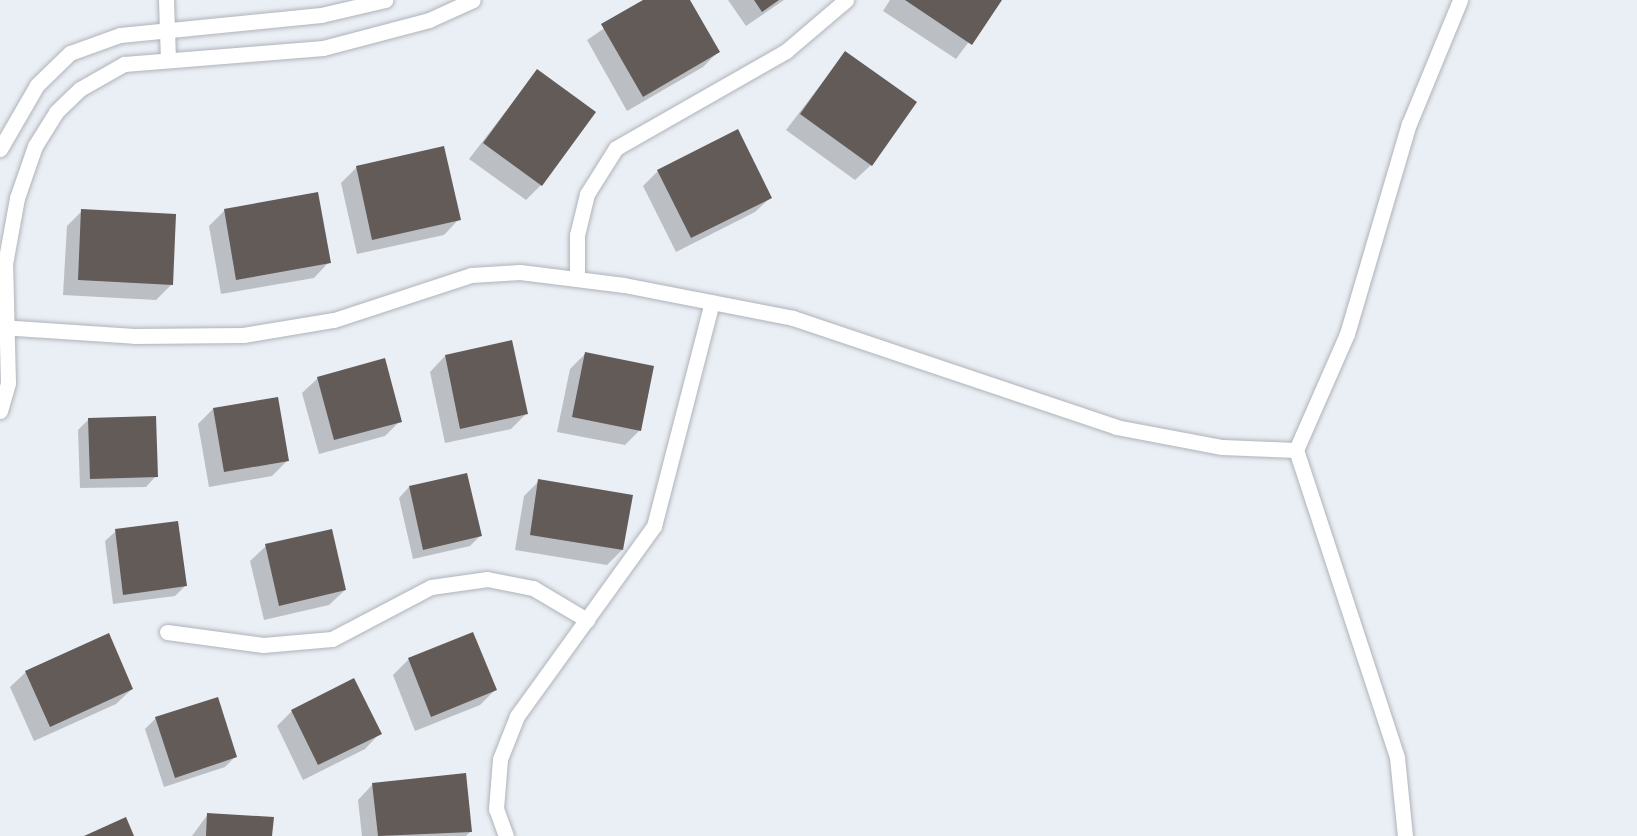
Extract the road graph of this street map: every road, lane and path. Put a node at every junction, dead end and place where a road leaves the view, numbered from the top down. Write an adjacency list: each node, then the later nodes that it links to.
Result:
1 (166, 0): 6 (lane)
2 (385, 0): 6 (lane)
3 (473, 0): 7 (lane)
4 (846, 0): 9 (lane)
5 (1460, 0): 13 (lane)
6 (167, 29): 7 (lane); 8 (lane)
7 (168, 58): 11 (lane)
8 (0, 149)
9 (577, 279): 10 (lane); 11 (lane)
10 (712, 302): 13 (lane); 14 (lane)
11 (3, 327): 12 (lane)
12 (0, 411)
13 (1296, 450): 17 (lane)
14 (587, 620): 15 (lane); 16 (lane)
15 (167, 632)
16 (506, 836)
17 (1406, 836)

